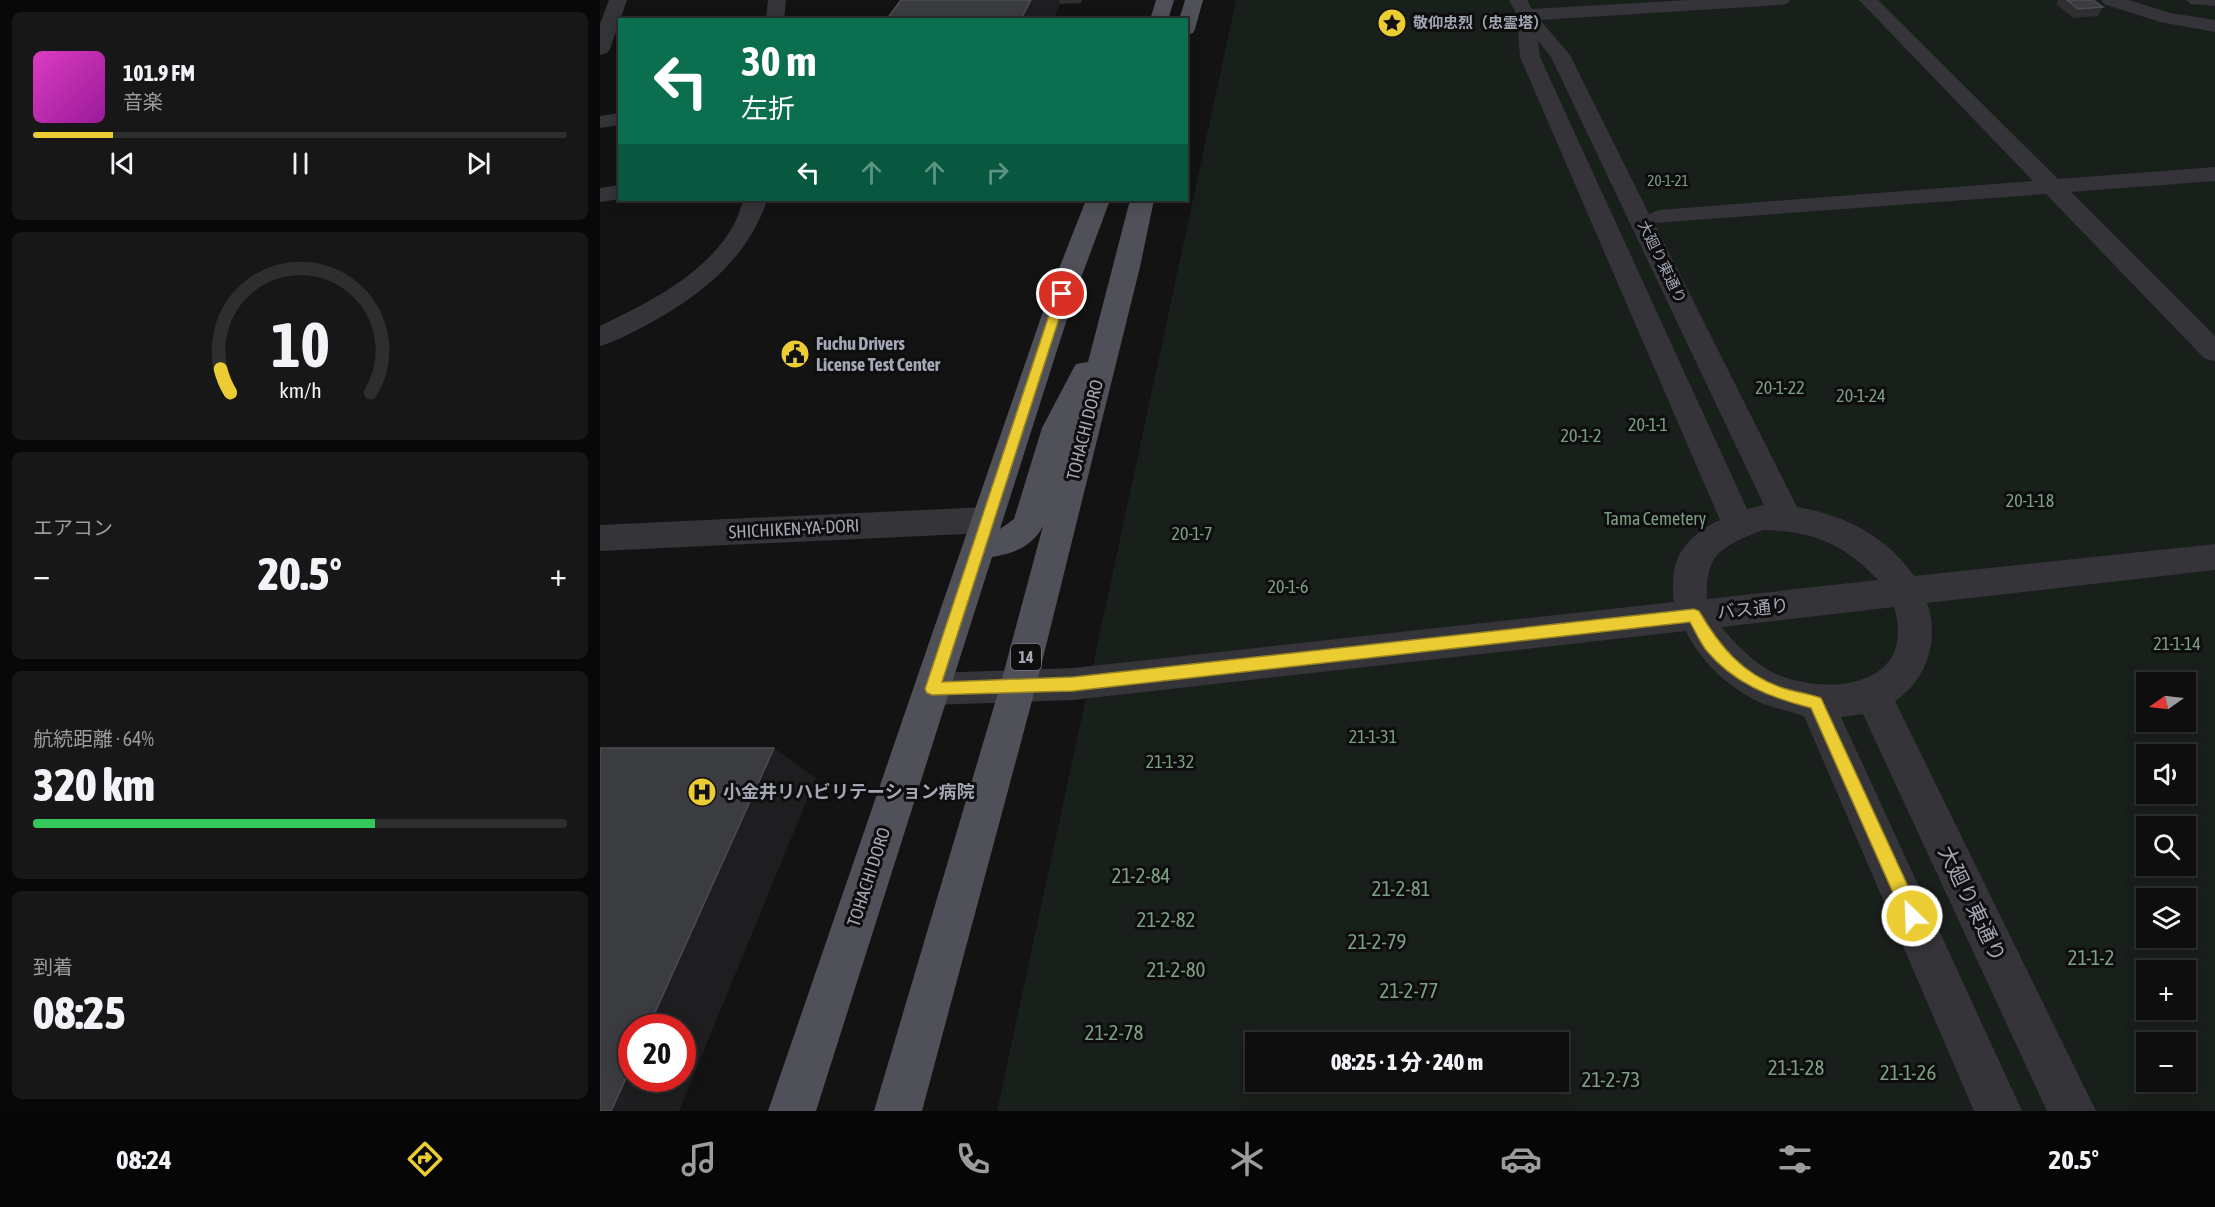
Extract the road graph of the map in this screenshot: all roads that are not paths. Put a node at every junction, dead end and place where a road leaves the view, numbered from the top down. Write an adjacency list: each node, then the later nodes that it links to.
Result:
1 (618, 0): 13 (street)
2 (1165, 0): 10 (main road)
3 (1194, 0): 11 (main road)
4 (1780, 0): 9 (street)
5 (1868, 0): 19 (street)
6 (2110, 0): 12 (street)
7 (2196, 0): 8 (street)
8 (2215, 1)
9 (1522, 8): 16 (street, 大廻り東通り); 17 (street, 大廻り東通り)
10 (1160, 18)
11 (1188, 22)
12 (2215, 26)
13 (605, 44)
14 (618, 119): 15 (street)
15 (600, 122)
16 (1609, 155): 17 (street); 26 (street, 大廻り東通り)
17 (1575, 157): 27 (street, 大廻り東通り)
18 (2215, 174): 19 (street)
19 (2053, 187): 25 (street); 30 (street)
20 (618, 192): 21 (street)
21 (600, 195)
22 (755, 201): 29 (street)
23 (1098, 201): 33 (main road, TOHACHI DORO)
24 (1142, 201): 28 (main road, TOHACHI DORO / 14)
25 (1659, 217)
26 (1674, 288): 27 (street); 31 (street, 大廻り東通り)
27 (1635, 291): 32 (street, 大廻り東通り)
28 (1116, 310): 33 (main road); 38 (main road, TOHACHI DORO / 14)
29 (600, 337)
30 (2215, 352)
31 (1786, 517): 32 (street); 36 (street)
32 (1737, 522): 37 (street)
33 (983, 533): 34 (street, SHICHIKEN-YA-DORI); 39 (main road, TOHACHI DORO)
34 (600, 538)
35 (2215, 557): 36 (street, バス通り)
36 (1905, 592): 37 (street, バス通り); 40 (street)
37 (1694, 615): 38 (street, バス通り); 41 (street)
38 (1018, 686): 39 (street, バス通り); 43 (main road, TOHACHI DORO / 14)
39 (932, 689): 42 (main road, TOHACHI DORO)
40 (1873, 695): 41 (street); 45 (street, 大廻り東通り)
41 (1816, 702): 44 (street)
42 (792, 1111)
43 (898, 1111)
44 (1998, 1111)
45 (2072, 1111)

